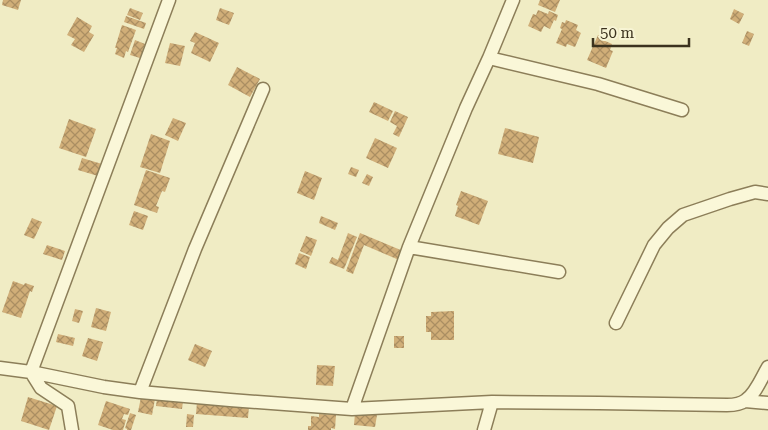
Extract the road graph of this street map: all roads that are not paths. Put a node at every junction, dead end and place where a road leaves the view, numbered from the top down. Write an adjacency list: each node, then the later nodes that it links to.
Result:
1 (169, 0): 12 (street)
2 (513, 0): 3 (street)
3 (489, 58): 5 (street); 7 (street)
4 (263, 89): 13 (street)
5 (682, 110)
6 (768, 194): 9 (street)
7 (409, 247): 8 (street); 17 (street)
8 (559, 272)
9 (616, 323)
10 (768, 367): 14 (street)
11 (0, 368): 12 (street)
12 (31, 372): 13 (street); 18 (street)
13 (140, 392): 17 (street)
14 (745, 401): 15 (street); 16 (street)
15 (492, 402): 17 (street); 19 (street)
16 (768, 403)
17 (352, 409)
18 (72, 430)
19 (484, 430)

